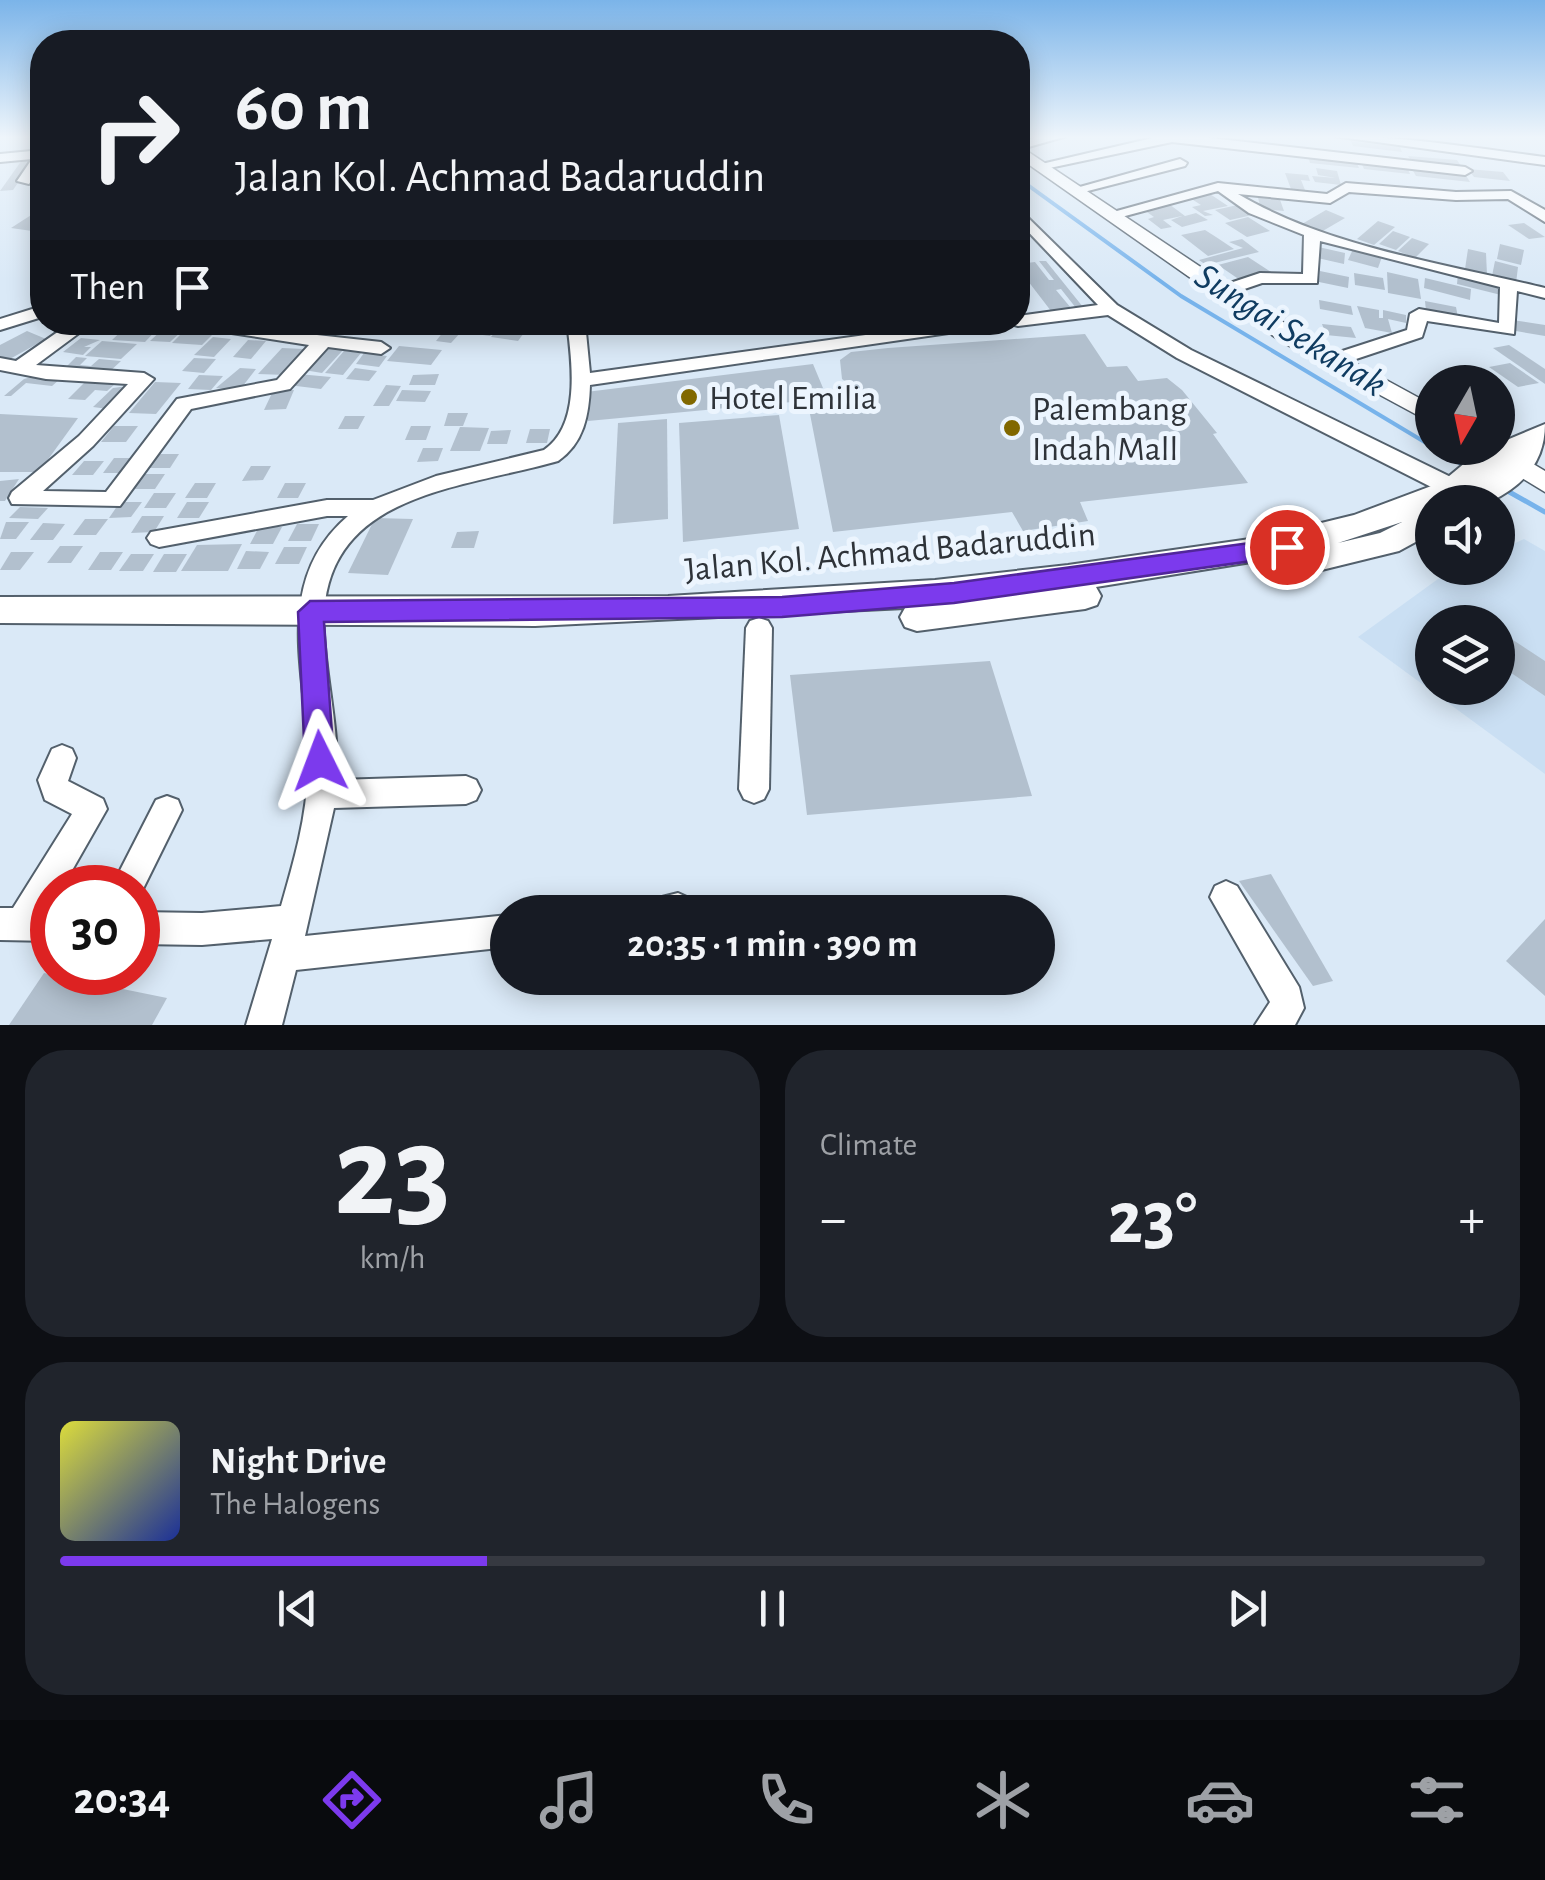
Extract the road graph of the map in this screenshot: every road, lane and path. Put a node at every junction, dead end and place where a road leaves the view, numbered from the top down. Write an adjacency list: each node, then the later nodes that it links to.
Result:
1 (1067, 184): 5 (street)
2 (1100, 184): 5 (street)
3 (1476, 184): 6 (street)
4 (1218, 187): 6 (street); 7 (street); 10 (street)
5 (1076, 190): 7 (street)
6 (1483, 192): 8 (street)
7 (1114, 214): 14 (street)
8 (1545, 218)
9 (1030, 224): 11 (street)
10 (1312, 231): 13 (street); 14 (street)
11 (1042, 234): 12 (street); 16 (street)
12 (1030, 235)
13 (1509, 284): 15 (street); 26 (street)
14 (1224, 291): 26 (street)
15 (1545, 293)
16 (1110, 308): 18 (street); 33 (street)
17 (30, 315): 19 (street)
18 (1030, 318)
19 (0, 325)
20 (63, 335): 27 (street)
21 (314, 335): 27 (street)
22 (320, 335): 25 (street)
23 (577, 335): 28 (street)
24 (909, 335): 28 (street)
25 (380, 348)
26 (1331, 361): 29 (street)
27 (9, 366)
28 (582, 380): 35 (street)
29 (1415, 407)
30 (1515, 459): 32 (street)
31 (1501, 465): 34 (main road, Jalan Kol. Achmad Badaruddin)
32 (1545, 484)
33 (1450, 485)
34 (1476, 485)
35 (369, 508): 38 (street); 40 (street)
36 (1415, 510): 40 (main road, Jalan Kol. Achmad Badaruddin)
37 (1415, 529): 42 (main road, Jalan Kol. Achmad Badaruddin)
38 (159, 538)
39 (0, 610): 40 (main road)
40 (311, 620): 41 (main road); 42 (main road, Jalan Kol. Achmad Badaruddin); 46 (street)
41 (0, 626)
42 (759, 628): 44 (street)
43 (62, 758): 51 (street)
44 (754, 789)
45 (466, 790): 46 (street)
46 (322, 794): 50 (street)
47 (167, 810): 48 (street)
48 (139, 865)
49 (1226, 898): 56 (street)
50 (291, 920): 52 (street); 54 (street)
51 (25, 924)
52 (160, 929)
53 (490, 933): 54 (street)
54 (282, 956): 55 (street)
55 (264, 1025)
56 (1273, 1025)

